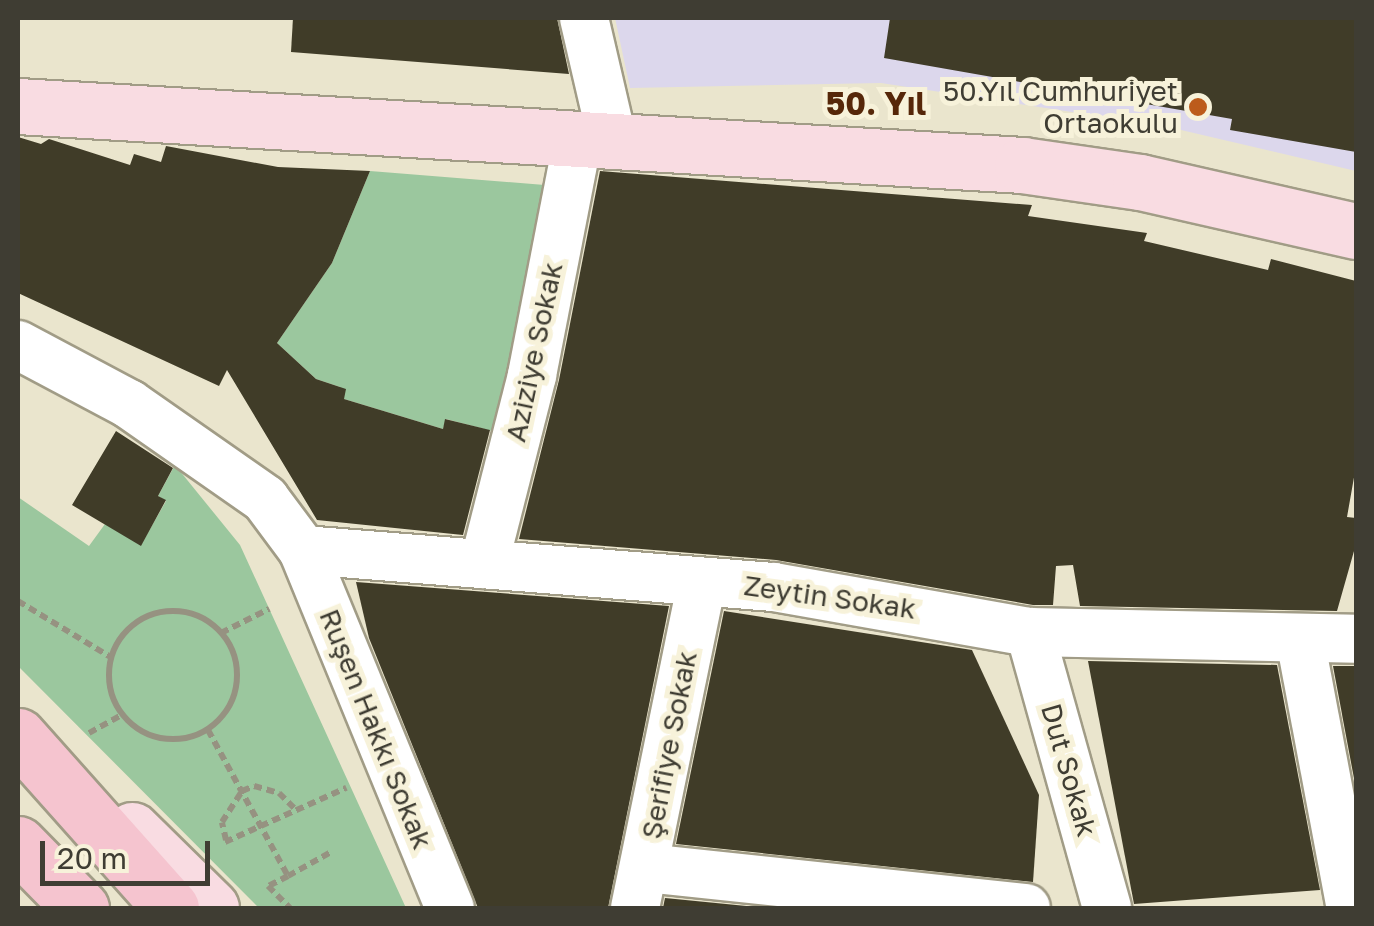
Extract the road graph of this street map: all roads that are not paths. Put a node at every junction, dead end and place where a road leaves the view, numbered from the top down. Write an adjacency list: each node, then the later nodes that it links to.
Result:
1 (584, 18): 3 (street)
2 (18, 106): 3 (main road)
3 (595, 139): 4 (main road); 7 (street, Aziziye Sokak)
4 (1356, 231)
5 (18, 344): 6 (street, Ruşen Hakkı Sokak)
6 (303, 550): 7 (street, Zeytin Sokak); 19 (street, Ruşen Hakkı Sokak)
7 (484, 564): 8 (street, Zeytin Sokak)
8 (702, 582): 9 (street, Zeytin Sokak); 15 (street, Şerifiye Sokak)
9 (1030, 632): 11 (street, Zeytin Sokak); 21 (street, Dut Sokak)
10 (1356, 638): 11 (street, Zeytin Sokak)
11 (1300, 639): 22 (street)
12 (18, 716): 18 (main road)
13 (18, 736): 17 (highway)
14 (18, 844): 16 (highway)
15 (640, 888): 20 (street)
16 (81, 908)
17 (171, 908)
18 (211, 908)
19 (450, 908)
20 (1026, 908)
21 (1107, 908)
22 (1351, 908)

